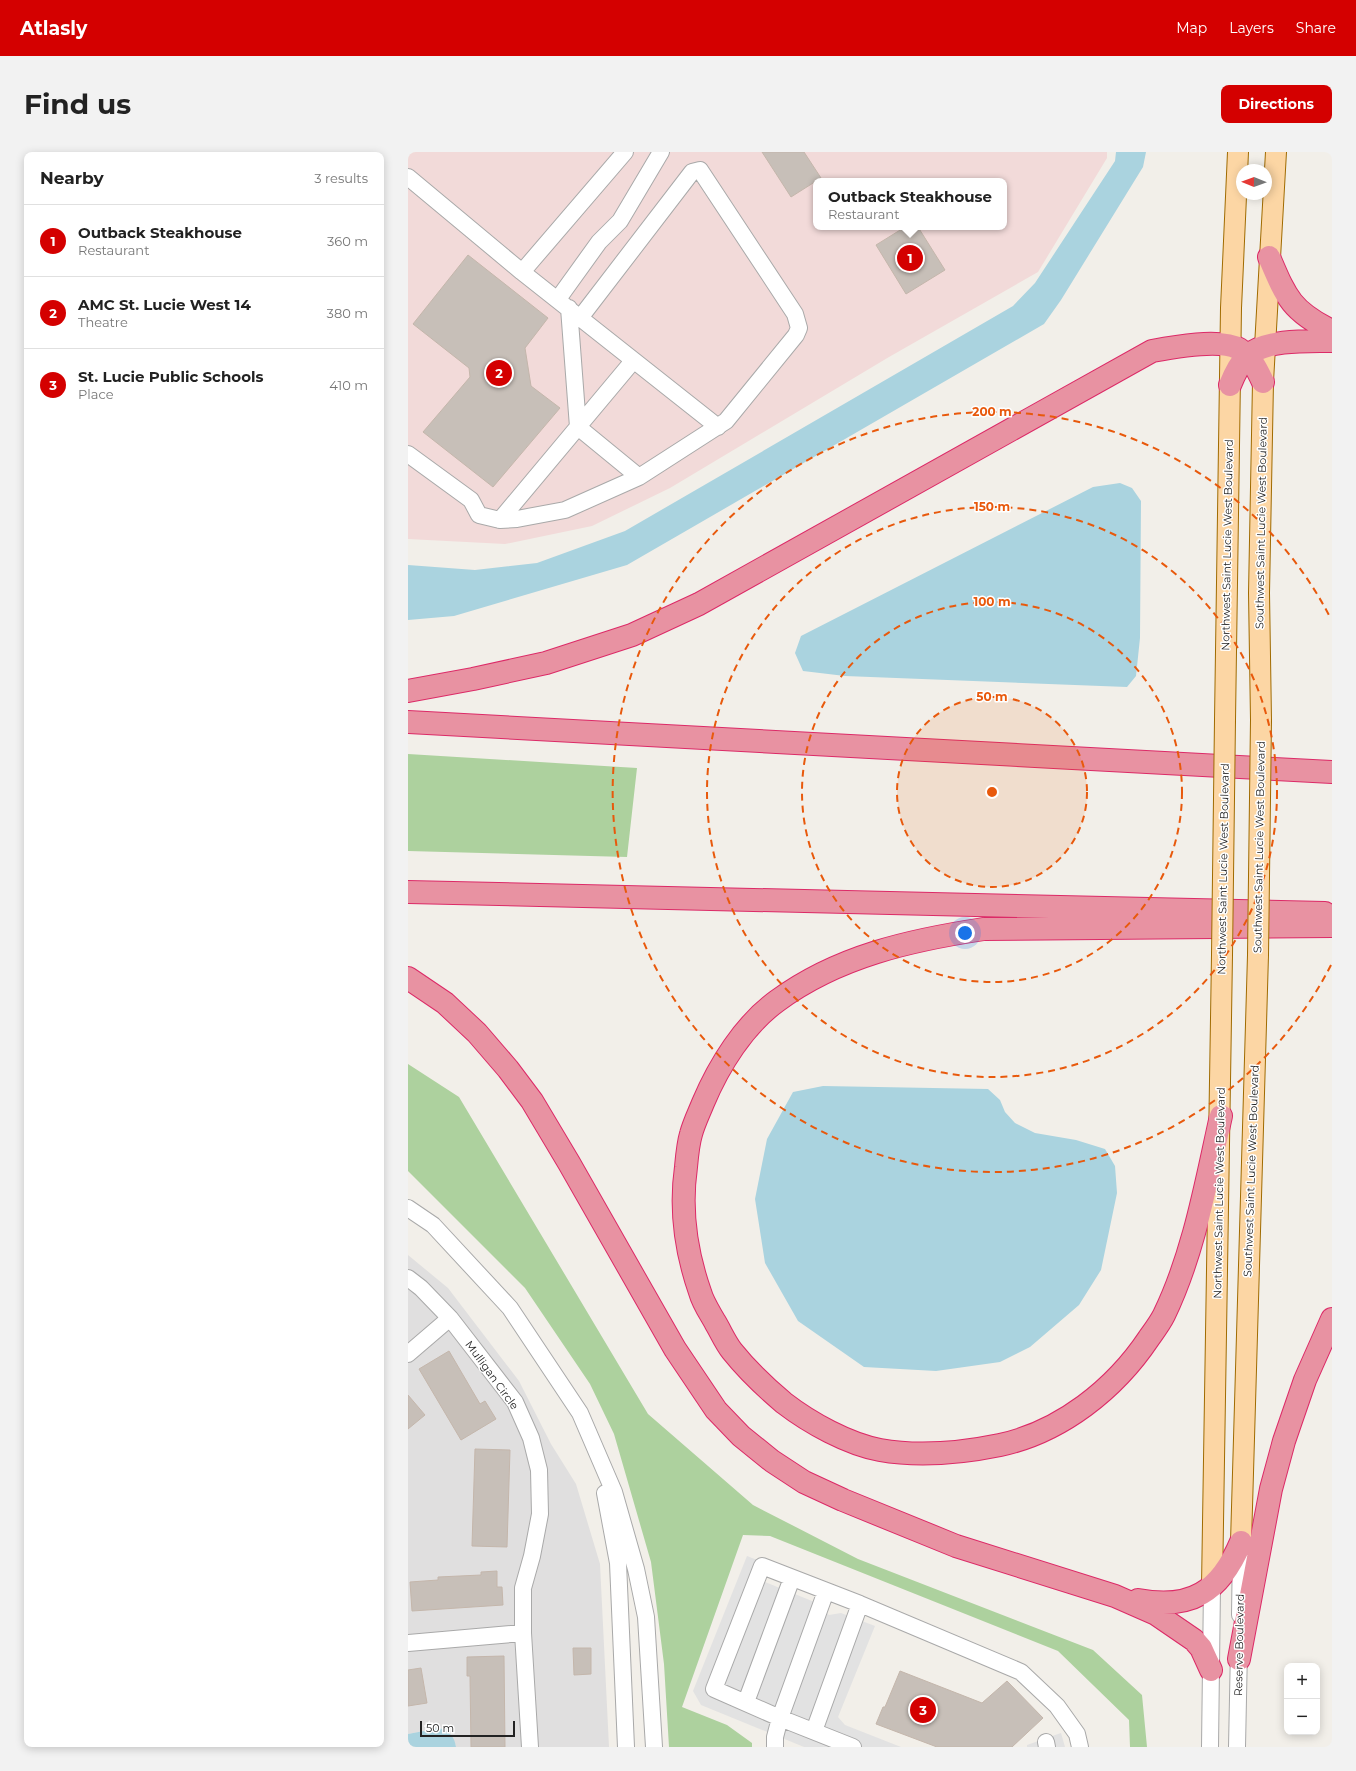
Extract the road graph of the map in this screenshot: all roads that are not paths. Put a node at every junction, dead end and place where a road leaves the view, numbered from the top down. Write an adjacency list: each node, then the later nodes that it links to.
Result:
1 (625, 152): 7 (street)
2 (661, 152): 8 (street)
3 (1238, 152): 11 (main road)
4 (1276, 152): 6 (main road)
5 (408, 177): 7 (street)
6 (1269, 257): 9 (highway); 11 (main road)
7 (522, 272): 8 (street)
8 (569, 308): 12 (street); 15 (street); 16 (street)
9 (1332, 331)
10 (1332, 341): 11 (highway)
11 (1247, 350): 13 (highway); 14 (highway); 20 (highway)
12 (633, 361): 15 (street); 16 (street)
13 (1263, 382): 34 (main road, Southwest Saint Lucie West Boulevard, bridge)
14 (1230, 385): 27 (main road, Northwest Saint Lucie West Boulevard, bridge)
15 (718, 426): 18 (street)
16 (578, 427): 18 (street); 19 (street)
17 (408, 454): 19 (street)
18 (639, 477): 19 (street)
19 (500, 520)
20 (408, 691)
21 (408, 722): 22 (highway)
22 (1332, 772)
23 (408, 892): 24 (highway)
24 (1332, 913)
25 (1332, 926): 27 (highway)
26 (408, 978): 38 (highway)
27 (1221, 1116): 36 (main road, Northwest Saint Lucie West Boulevard)
28 (408, 1208): 33 (street)
29 (408, 1278): 30 (street, Mulligan Circle)
30 (450, 1318): 32 (street); 40 (street, Mulligan Circle)
31 (1332, 1319): 42 (highway)
32 (408, 1354)
33 (580, 1413): 48 (street); 49 (street)
34 (1241, 1542): 36 (highway); 42 (street, Reserve Boulevard)
35 (792, 1578): 37 (street); 44 (street); 44 (street)
36 (1212, 1586): 38 (highway); 43 (street)
37 (826, 1591): 39 (street); 45 (street)
38 (1115, 1596): 43 (highway)
39 (860, 1604): 46 (street); 52 (street)
40 (523, 1633): 41 (street); 47 (street, Mulligan Circle)
41 (408, 1642)
42 (1239, 1659): 54 (street, Reserve Boulevard)
43 (1211, 1670): 53 (street)
44 (746, 1702): 45 (street)
45 (780, 1718): 46 (street); 50 (street)
46 (814, 1731): 51 (street)
47 (530, 1747)
48 (626, 1747)
49 (654, 1747)
50 (775, 1747)
51 (853, 1747)
52 (1080, 1747)
53 (1210, 1747)
54 (1237, 1747)

